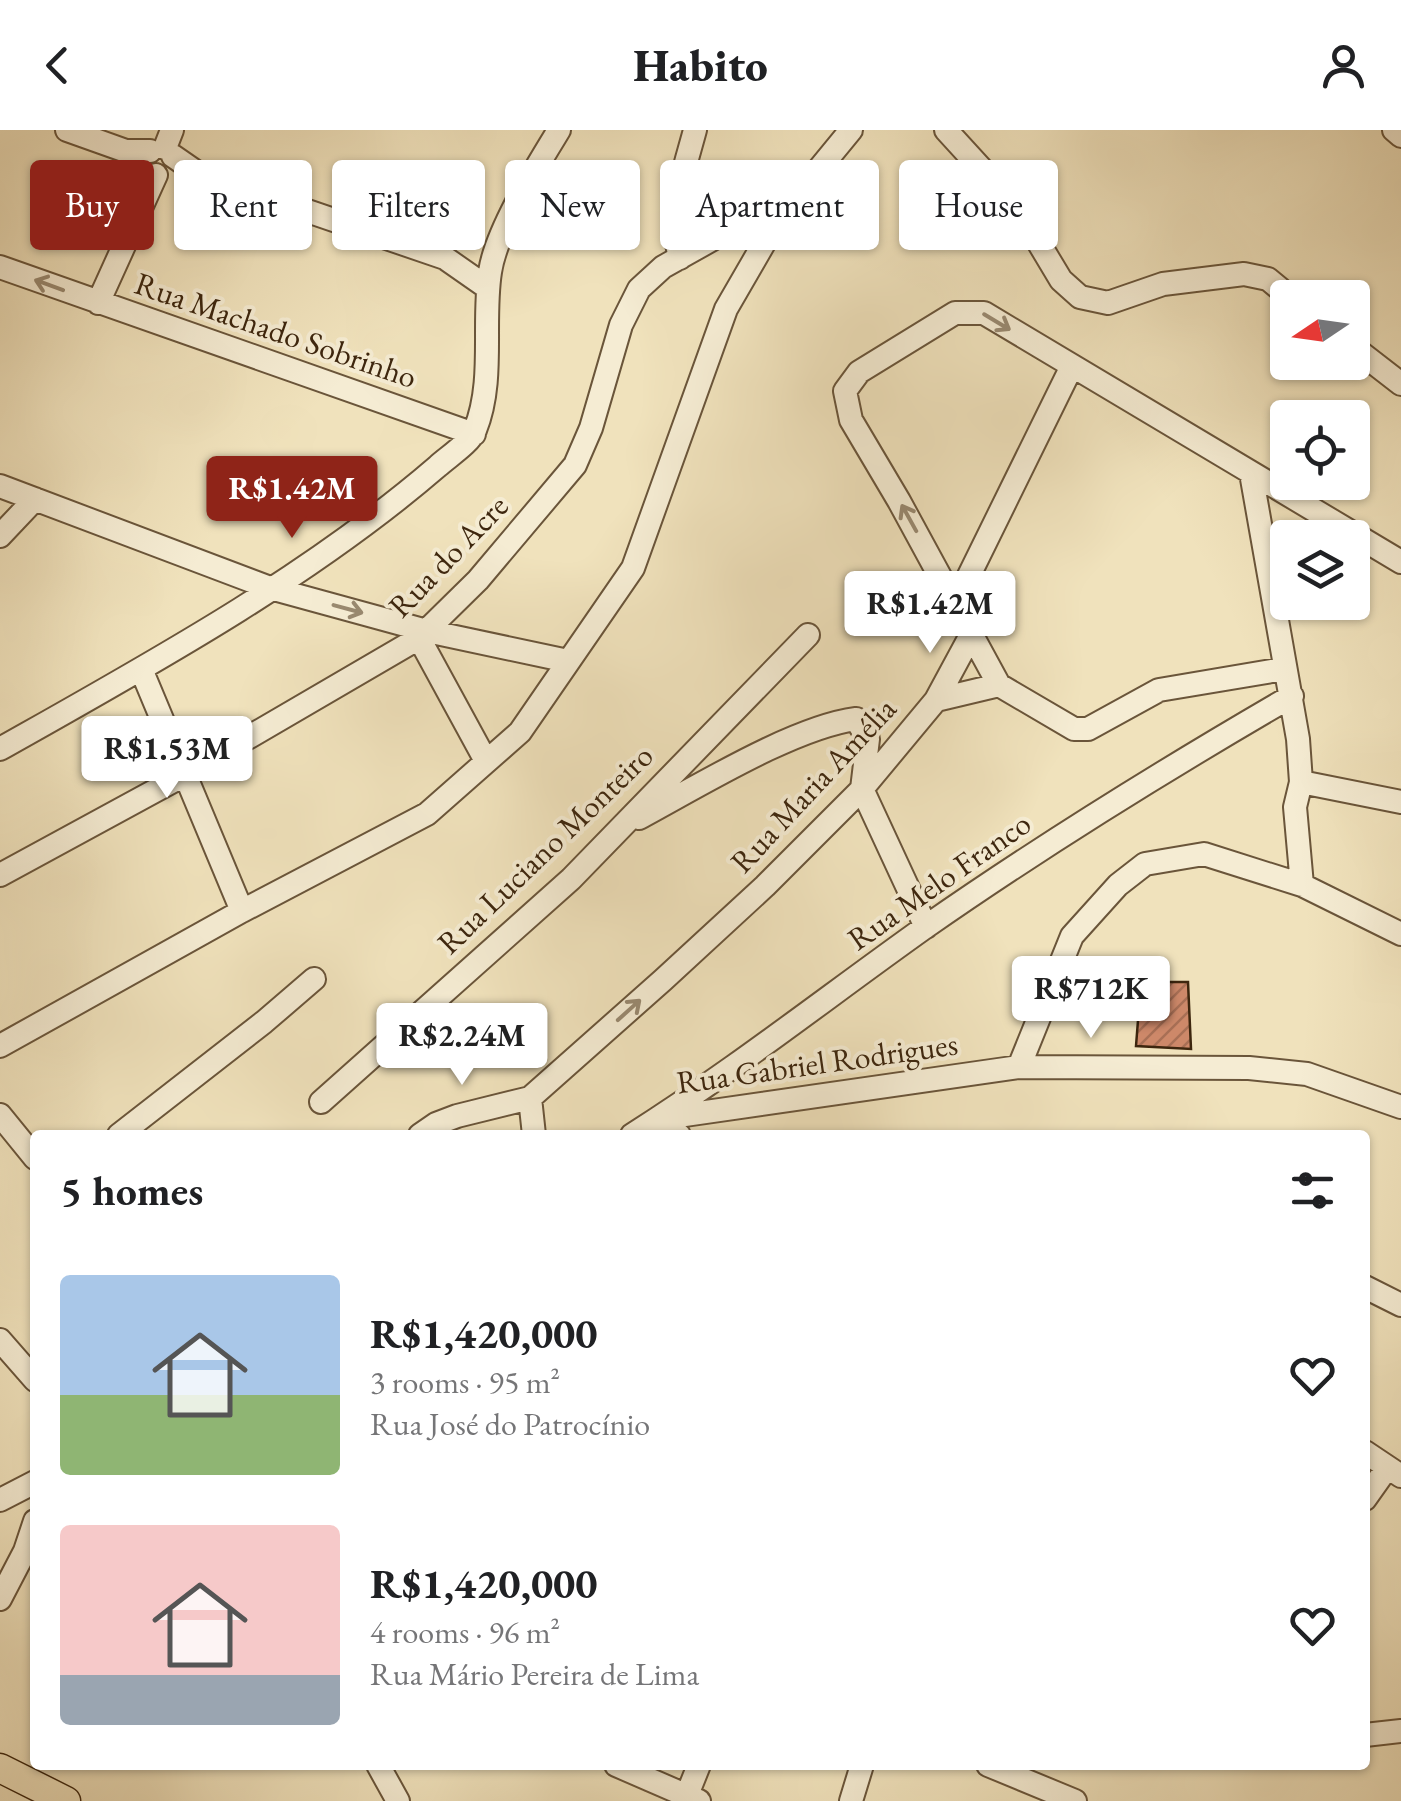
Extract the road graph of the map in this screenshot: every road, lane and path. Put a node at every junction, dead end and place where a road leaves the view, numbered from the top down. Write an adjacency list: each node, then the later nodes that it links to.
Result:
1 (67, 130): 7 (street)
2 (559, 130): 15 (street)
3 (695, 130): 13 (street)
4 (851, 130): 10 (street)
5 (946, 130): 16 (street)
6 (1394, 130): 8 (street)
7 (98, 135): 9 (street)
8 (1401, 136)
9 (162, 158): 15 (street); 17 (street)
10 (826, 160)
11 (694, 250): 13 (street, Rua do Acre)
12 (760, 250): 32 (street)
13 (680, 258): 29 (street, Rua do Acre)
14 (0, 267): 17 (street, Rua Machado Sobrinho, one-way to 14)
15 (489, 277): 21 (street)
16 (1270, 281)
17 (98, 303): 21 (street, Rua Machado Sobrinho)
18 (1370, 360): 20 (street)
19 (1072, 368): 22 (street); 28 (street); 28 (street, one-way to 19)
20 (1401, 384)
21 (474, 434): 27 (street)
22 (1251, 473): 26 (street); 34 (street)
23 (0, 486): 24 (street)
24 (35, 500): 25 (street); 27 (street)
25 (0, 536)
26 (1401, 562)
27 (270, 588): 29 (street, one-way to 29); 33 (street)
28 (955, 604): 31 (street)
29 (423, 634): 32 (street); 39 (street); 40 (street, Rua do Acre)
30 (808, 636): 44 (street, Rua Luciano Monteiro)
31 (970, 636): 35 (street); 37 (street)
32 (568, 660): 39 (street)
33 (141, 669): 38 (street); 40 (street)
34 (1284, 669): 35 (street); 36 (street)
35 (999, 685): 37 (street, Rua Maria Amélia)
36 (1292, 696): 41 (street); 48 (street, Rua Melo Franco)
37 (936, 700): 42 (street, Rua Maria Amélia)
38 (0, 749)
39 (486, 761): 47 (street)
40 (184, 775): 45 (street, Rua do Acre); 47 (street)
41 (1301, 782): 43 (street); 46 (street)
42 (862, 790): 44 (street); 48 (street); 54 (street, Rua Maria Amélia, one-way to 42)
43 (1401, 802)
44 (620, 827): 55 (street, Rua Luciano Monteiro)
45 (0, 875)
46 (1302, 885): 49 (street); 52 (street)
47 (242, 912): 51 (street)
48 (926, 927): 53 (street, Rua Melo Franco)
49 (1401, 934)
50 (314, 978): 60 (street)
51 (0, 1046)
52 (1019, 1067): 56 (street, Rua Gabriel Rodrigues); 57 (street, Rua Gabriel Rodrigues)
53 (715, 1080): 56 (street); 59 (street, Rua Melo Franco)
54 (530, 1098): 61 (street); 62 (street)
55 (321, 1102)
56 (771, 1104): 59 (street, Rua Gabriel Rodrigues)
57 (1401, 1108)
58 (0, 1115): 63 (street)
59 (644, 1127)
60 (125, 1130)
61 (427, 1130)
62 (533, 1130)
63 (30, 1152)
64 (1370, 1290): 65 (street)
65 (1401, 1305)
66 (0, 1340): 67 (street)
67 (30, 1374)
68 (1370, 1455): 69 (street)
69 (1396, 1470): 71 (street)
70 (30, 1485): 72 (street)
71 (1370, 1494)
72 (0, 1502): 73 (street)
73 (30, 1517)
74 (30, 1534): 75 (street)
75 (0, 1598)
76 (1401, 1731): 77 (street)
77 (1370, 1734)
78 (0, 1768): 85 (main road)
79 (381, 1770): 86 (street)
80 (628, 1770): 84 (street)
81 (699, 1770): 84 (street)
82 (860, 1770): 87 (street)
83 (1000, 1770): 88 (street)
84 (693, 1798)
85 (66, 1801)
86 (398, 1801)
87 (851, 1801)
88 (1074, 1801)

